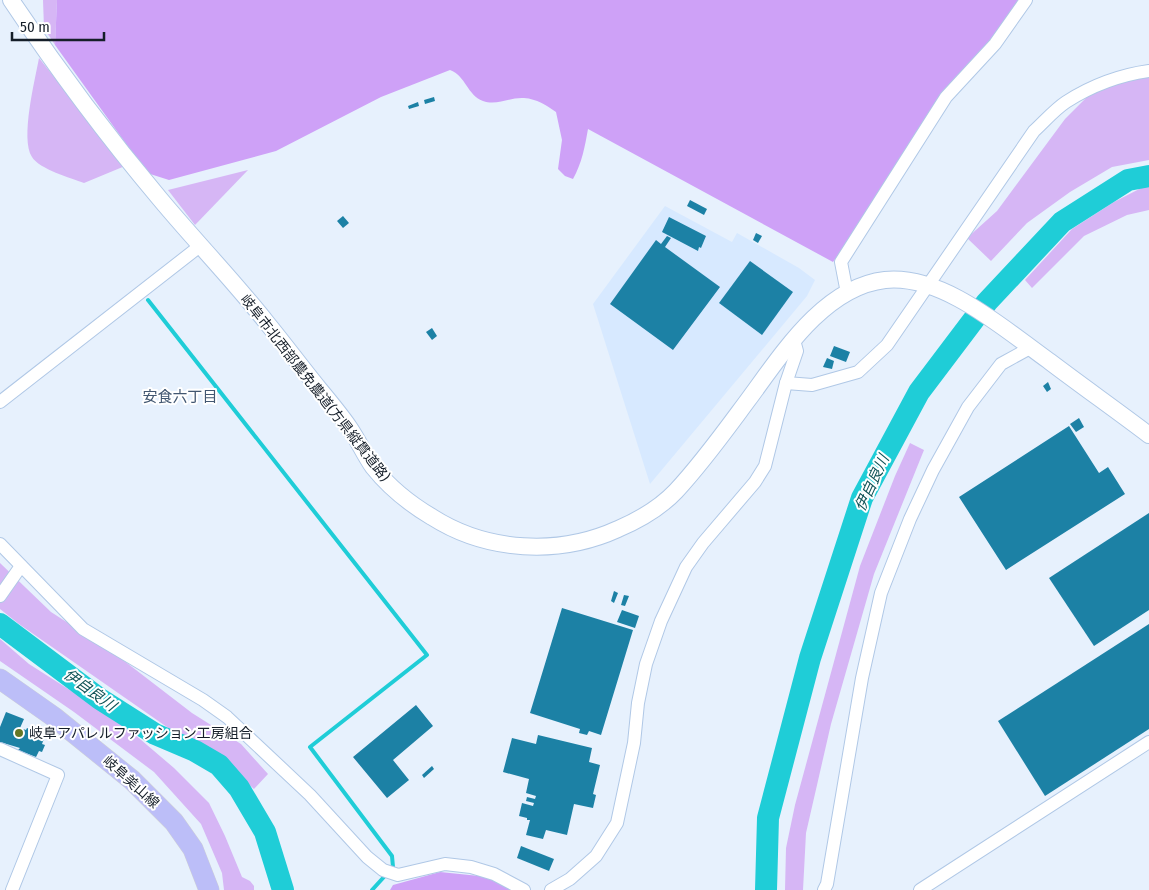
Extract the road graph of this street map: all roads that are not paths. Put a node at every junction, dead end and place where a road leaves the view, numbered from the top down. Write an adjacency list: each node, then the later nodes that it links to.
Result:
1 (11, 0): 4 (street, 岐阜市北西部農免農道(方県縦貫道路))
2 (1026, 0): 6 (street)
3 (1149, 71): 5 (street)
4 (198, 244): 7 (street, 岐阜市北西部農免農道(方県縦貫道路)); 10 (street)
5 (928, 285): 6 (street, 岐阜市北西部農免農道(方県縦貫道路)); 8 (street, 岐阜市北西部農免農道(方県縦貫道路)); 9 (street)
6 (847, 294): 7 (street, 岐阜市北西部農免農道(方県縦貫道路))
7 (794, 340): 9 (street)
8 (1026, 344): 11 (street); 22 (street)
9 (786, 383): 21 (street)
10 (0, 402)
11 (1149, 435)
12 (0, 544): 13 (street)
13 (19, 570): 14 (street); 20 (street)
14 (0, 596)
15 (0, 679): 18 (main road, 岐阜美山線)
16 (1149, 742): 23 (street)
17 (0, 749): 19 (street)
18 (207, 888)
19 (12, 890)
20 (524, 890)
21 (551, 890)
22 (824, 890)
23 (920, 890)

